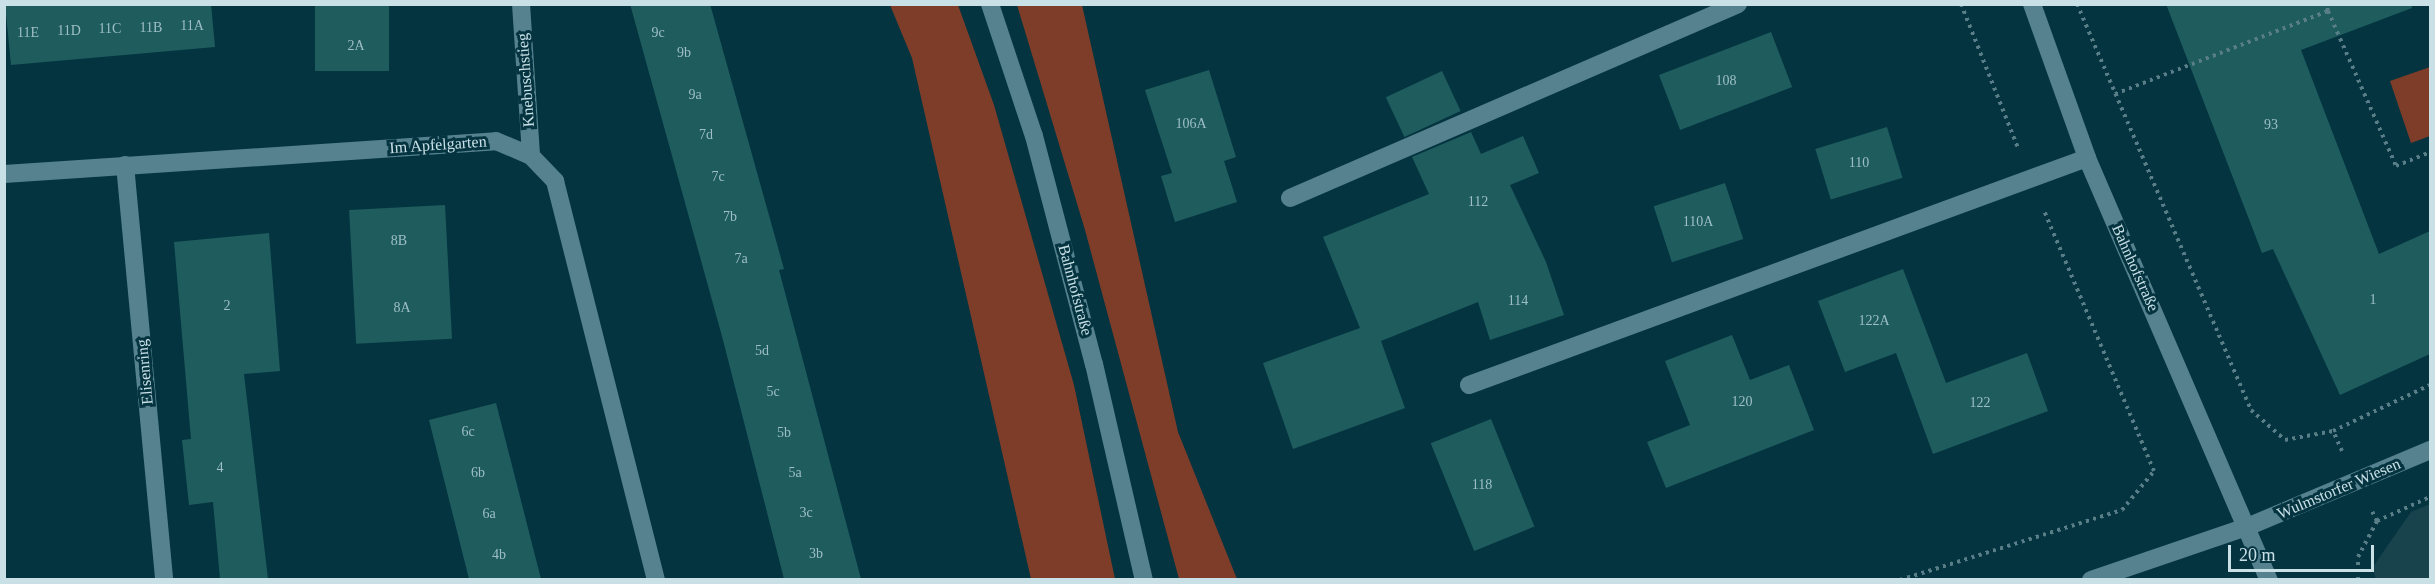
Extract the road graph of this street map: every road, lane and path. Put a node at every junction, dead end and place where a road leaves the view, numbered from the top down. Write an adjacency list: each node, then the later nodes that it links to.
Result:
1 (521, 4): 11 (street, Knebuschstieg)
2 (990, 4): 27 (street, Bahnhofstraße)
3 (1738, 4): 16 (street)
4 (1961, 4): 15 (path)
5 (2032, 4): 12 (street, Bahnhofstraße)
6 (2077, 4): 9 (path)
7 (2326, 4): 8 (path)
8 (2328, 11): 9 (path); 10 (path)
9 (2115, 94): 19 (path)
10 (2430, 152)
11 (531, 156): 13 (street, Im Apfelgarten); 26 (street, Im Apfelgarten)
12 (2087, 158): 15 (street); 24 (street, Bahnhofstraße)
13 (125, 165): 14 (street, Im Apfelgarten); 25 (street, Elisenring)
14 (4, 174)
15 (2030, 178): 17 (street); 28 (path)
16 (1290, 198)
17 (1469, 385)
18 (2430, 385): 19 (path)
19 (2333, 431): 21 (path)
20 (2430, 450): 21 (street, Wulmstorfer Wiesen)
21 (2356, 483): 23 (path); 24 (street, Wulmstorfer Wiesen)
22 (2430, 497): 23 (path)
23 (2377, 521): 31 (path)
24 (2247, 527): 29 (street); 30 (street, Bahnhofstraße)
25 (164, 579)
26 (656, 579)
27 (1144, 579)
28 (1900, 579)
29 (2091, 579)
30 (2269, 579)
31 (2358, 579)

